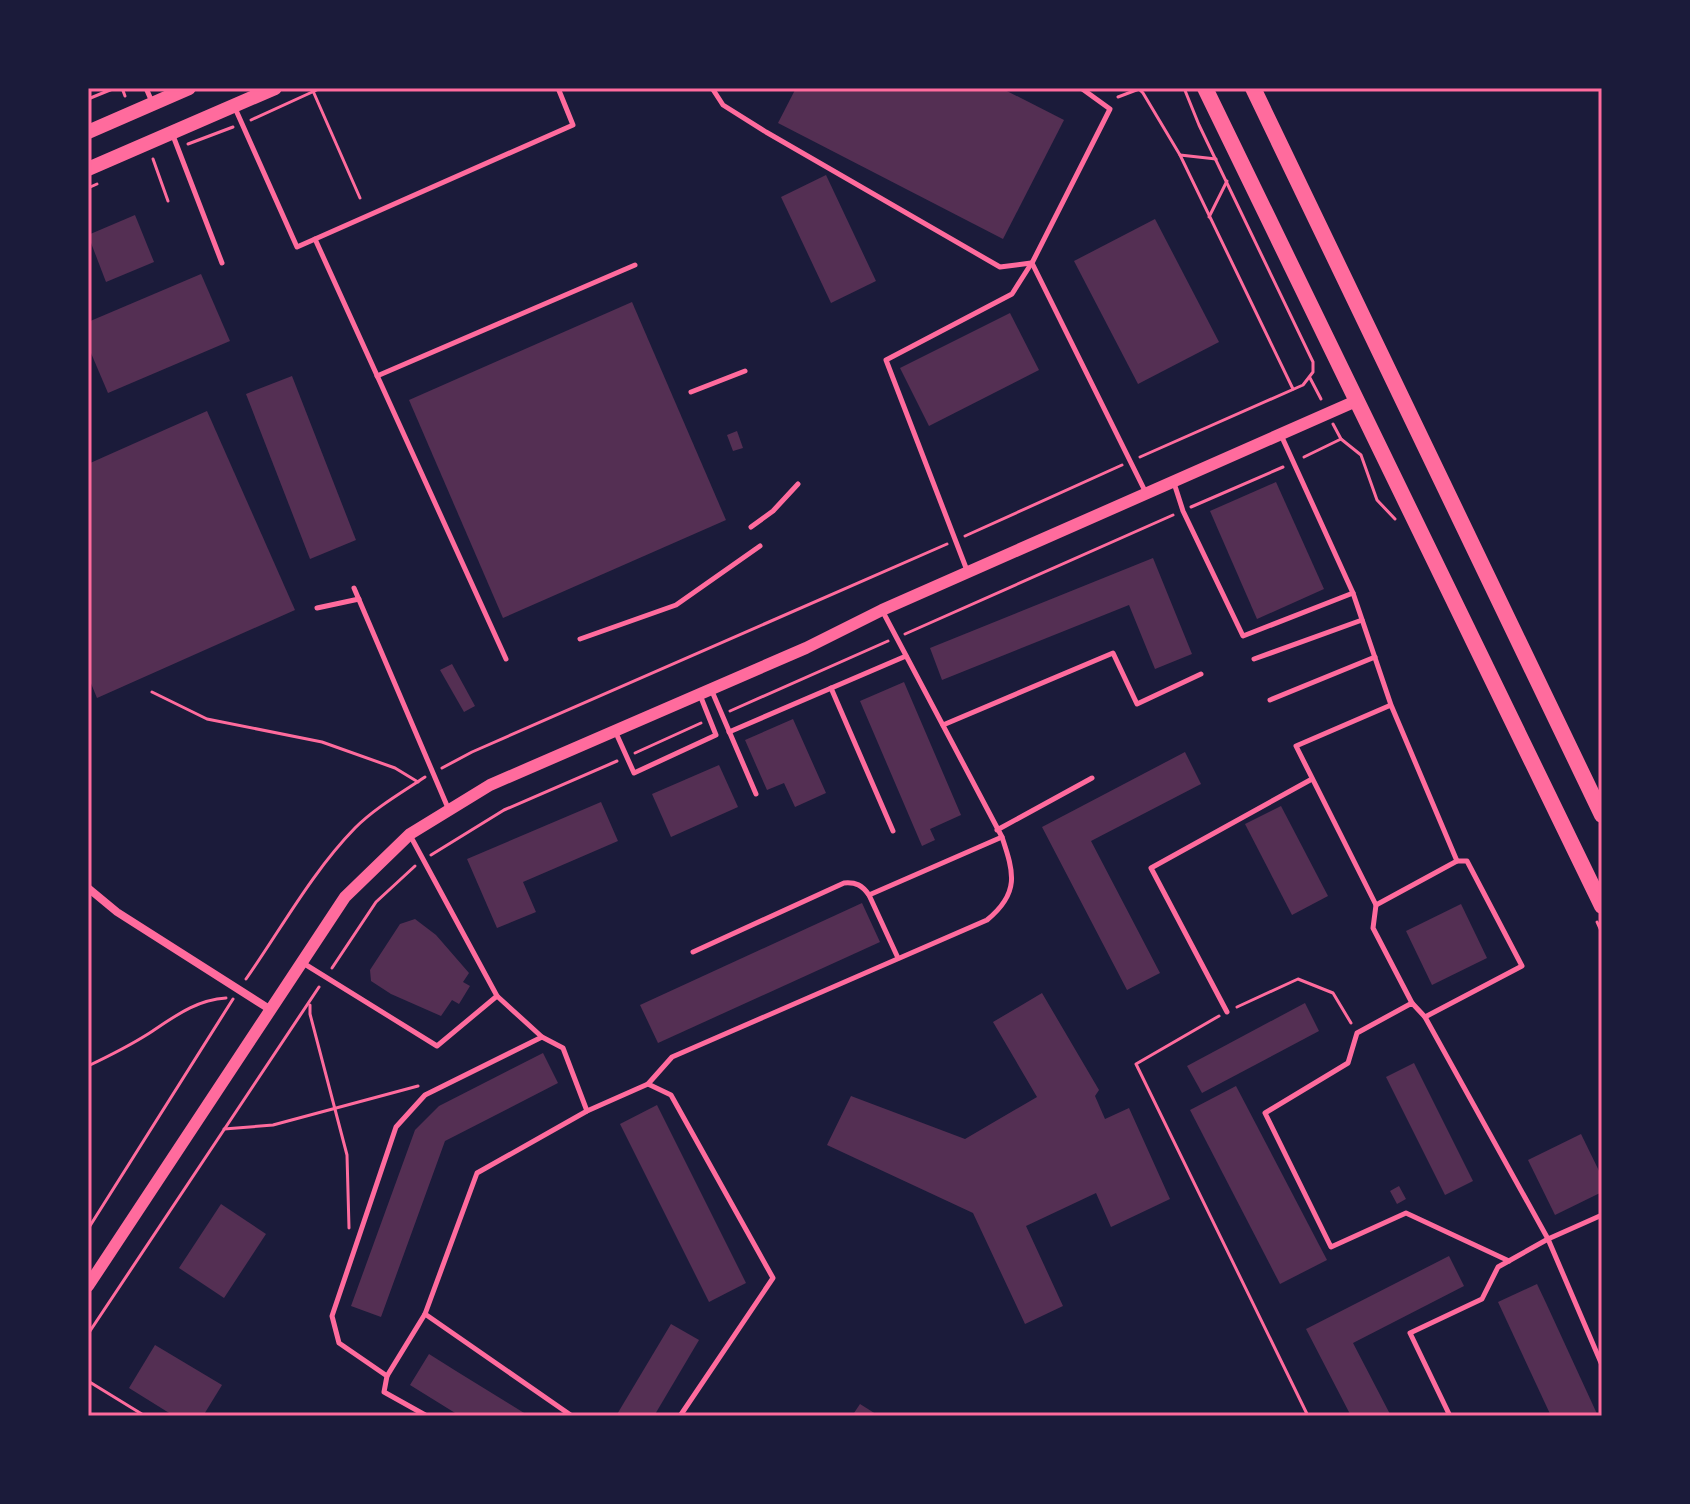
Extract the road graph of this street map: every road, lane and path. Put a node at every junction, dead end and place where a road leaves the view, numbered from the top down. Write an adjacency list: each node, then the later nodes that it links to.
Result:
1 (115, 88): 16 (path)
2 (122, 88): 14 (path)
3 (146, 88): 17 (lane)
4 (189, 88): 17 (main road)
5 (275, 88): 18 (main road)
6 (321, 88): 13 (path)
7 (558, 88): 33 (lane)
8 (712, 88): 35 (lane)
9 (1081, 88): 35 (lane)
10 (1184, 88): 25 (path)
11 (1205, 88): 42 (main road)
12 (1253, 88): 82 (main road)
13 (313, 91): 19 (path); 30 (path)
14 (125, 96)
15 (1118, 97): 23 (path)
16 (88, 99)
17 (153, 104): 20 (main road)
18 (234, 105): 19 (lane); 21 (main road)
19 (242, 124): 22 (path); 33 (lane)
20 (88, 132)
21 (172, 132): 22 (lane); 26 (main road)
22 (178, 148): 34 (lane)
23 (1180, 155): 25 (path); 32 (path)
24 (153, 159): 31 (path)
25 (1216, 159): 27 (path)
26 (88, 169)
27 (1227, 181): 32 (path); 39 (path)
28 (101, 182): 29 (path)
29 (88, 188)
30 (360, 198)
31 (168, 201)
32 (1208, 218): 40 (path)
33 (315, 239): 38 (lane)
34 (222, 263)
35 (1032, 263): 48 (lane); 52 (lane)
36 (635, 265): 38 (lane)
37 (745, 371): 41 (lane)
38 (377, 376): 63 (lane)
39 (1310, 378)
40 (1293, 389)
41 (691, 392)
42 (1356, 401): 43 (street); 92 (main road)
43 (1281, 434): 45 (lane); 46 (street)
44 (1341, 439): 45 (path)
45 (1295, 461): 49 (path); 54 (lane)
46 (1174, 483): 48 (street); 49 (lane)
47 (798, 484): 50 (lane)
48 (1147, 494): 52 (street)
49 (1183, 511): 54 (lane); 59 (path)
50 (751, 527)
51 (760, 546): 60 (lane)
52 (968, 573): 57 (street)
53 (354, 588): 55 (lane)
54 (1353, 593): 58 (lane)
55 (359, 599): 56 (lane); 81 (lane)
56 (317, 608)
57 (882, 610): 59 (lane); 67 (street)
58 (1362, 620): 62 (lane); 64 (lane)
59 (896, 638): 61 (lane); 71 (path)
60 (580, 639)
61 (906, 656): 66 (lane); 73 (lane)
62 (1375, 657): 69 (lane); 70 (lane)
63 (506, 659)
64 (1254, 659)
65 (1201, 674): 73 (lane)
66 (831, 688): 75 (lane); 84 (lane)
67 (705, 691): 71 (lane); 72 (lane); 74 (street)
68 (152, 692): 79 (path)
69 (1270, 700)
70 (1391, 705): 78 (lane); 88 (lane)
71 (722, 714): 75 (lane)
72 (709, 720): 76 (path); 76 (lane)
73 (943, 725): 83 (lane)
74 (615, 731): 76 (lane); 81 (street)
75 (729, 732): 80 (lane)
76 (626, 757): 87 (path)
77 (1092, 778): 83 (lane)
78 (1312, 779): 91 (lane); 102 (lane)
79 (418, 782)
80 (756, 794)
81 (449, 810): 85 (street)
82 (1602, 815)
83 (997, 830): 86 (lane)
84 (893, 831)
85 (410, 834): 87 (lane); 95 (street)
86 (1002, 837): 90 (lane); 94 (lane)
87 (422, 860): 96 (path); 97 (lane)
88 (1457, 861): 91 (lane); 103 (lane)
89 (88, 888): 101 (street)
90 (869, 895): 93 (lane); 94 (lane)
91 (1376, 905): 100 (lane)
92 (1602, 906)
93 (693, 952)
94 (898, 958): 107 (lane)
95 (302, 963): 96 (lane); 101 (street)
96 (325, 977): 97 (lane); 99 (path)
97 (497, 996): 105 (lane)
98 (234, 997): 106 (path)
99 (310, 1001): 109 (path); 111 (path)
100 (1412, 1003): 103 (lane); 104 (lane)
101 (271, 1010): 116 (street)
102 (1227, 1012): 104 (path); 126 (path)
103 (1425, 1017): 113 (lane)
104 (1357, 1033): 115 (lane)
105 (542, 1037): 108 (lane); 110 (lane)
106 (88, 1066)
107 (648, 1084): 110 (lane); 125 (lane)
108 (441, 1087): 109 (path); 114 (lane)
109 (336, 1108): 111 (path); 114 (path)
110 (587, 1111): 117 (lane)
111 (224, 1129): 118 (path)
112 (1602, 1215): 113 (lane)
113 (1548, 1239): 115 (lane); 119 (lane)
114 (357, 1242): 120 (lane)
115 (1509, 1261): 127 (lane)
116 (88, 1286)
117 (425, 1314): 120 (lane); 124 (lane)
118 (88, 1334)
119 (1602, 1365)
120 (387, 1376): 123 (lane)
121 (88, 1381): 122 (path)
122 (145, 1416)
123 (427, 1416)
124 (572, 1416)
125 (680, 1416)
126 (1308, 1416)
127 (1450, 1416)

